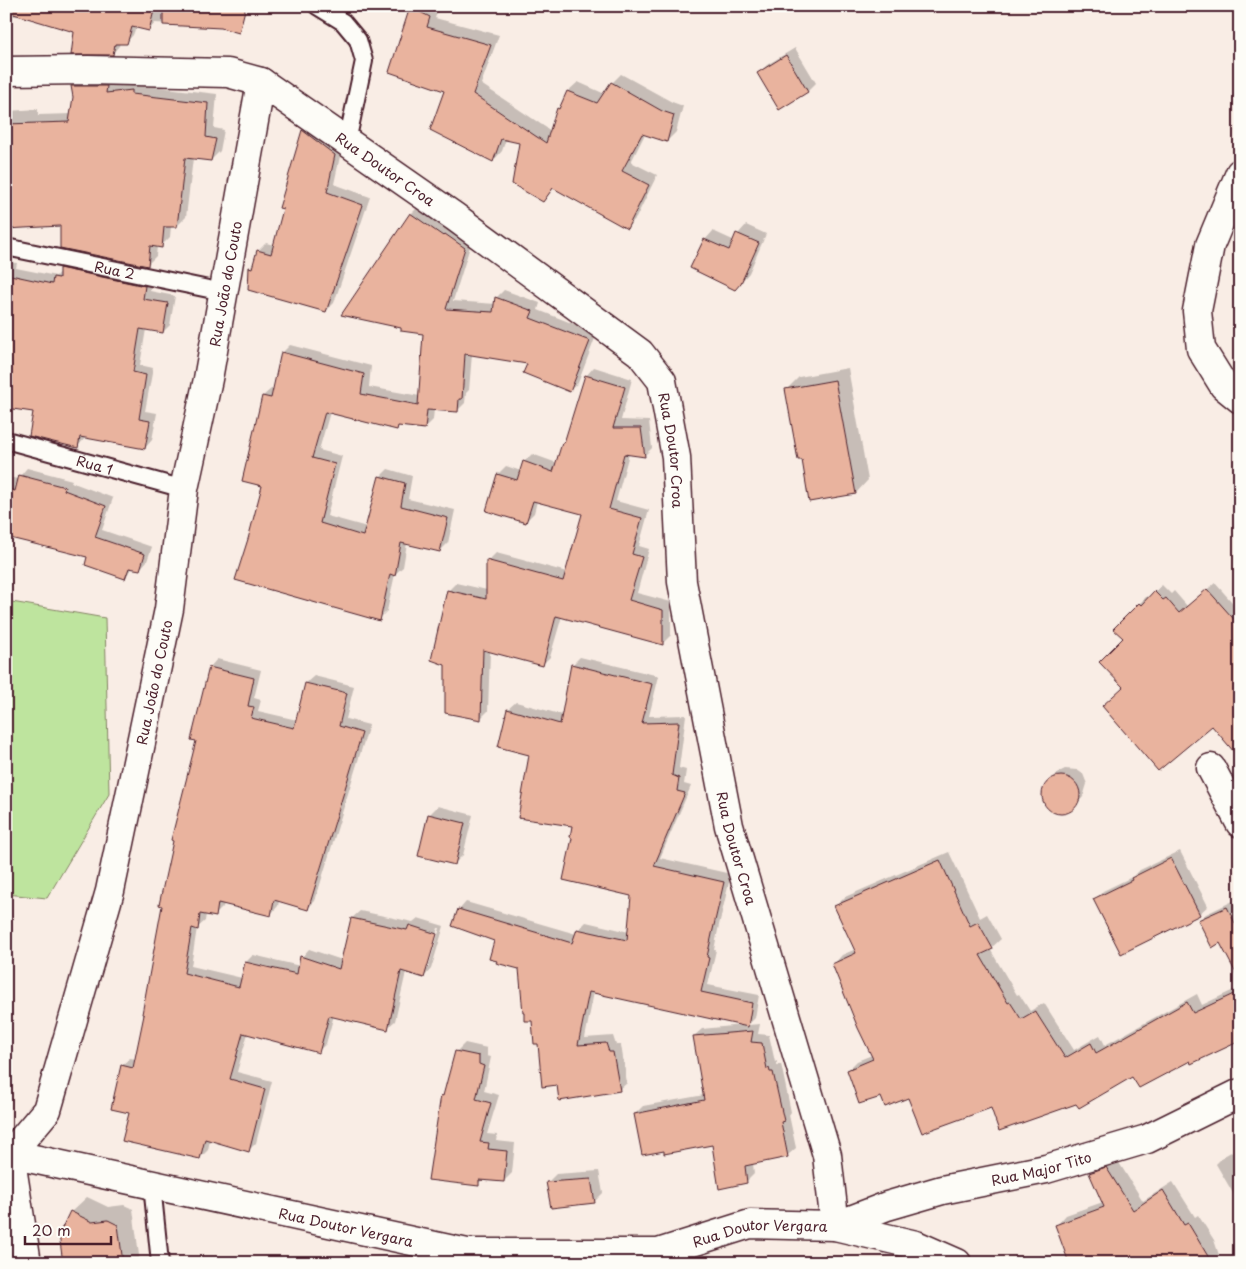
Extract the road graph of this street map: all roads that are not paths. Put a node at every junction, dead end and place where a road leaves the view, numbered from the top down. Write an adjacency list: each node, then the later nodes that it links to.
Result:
1 (316, 6): 4 (lane)
2 (6, 72): 3 (street, Rua Doutor Croa)
3 (261, 82): 4 (street, Rua Doutor Croa); 7 (street, Rua João do Couto)
4 (347, 142): 16 (street, Rua Doutor Croa)
5 (1240, 173): 8 (street)
6 (6, 247): 7 (lane, Rua 2)
7 (223, 292): 10 (street, Rua João do Couto)
8 (1240, 399)
9 (6, 440): 10 (lane, Rua 1)
10 (184, 489): 14 (street, Rua João do Couto)
11 (1212, 768): 12 (street)
12 (1240, 823)
13 (1240, 1092): 16 (street, Rua Major Tito)
14 (8, 1153): 15 (street, Rua Doutor Vergara); 18 (street)
15 (152, 1185): 17 (street, Rua Doutor Vergara); 19 (lane)
16 (835, 1226): 17 (street, Rua Doutor Vergara); 20 (street)
17 (653, 1258)
18 (27, 1263)
19 (160, 1263)
20 (957, 1263)

